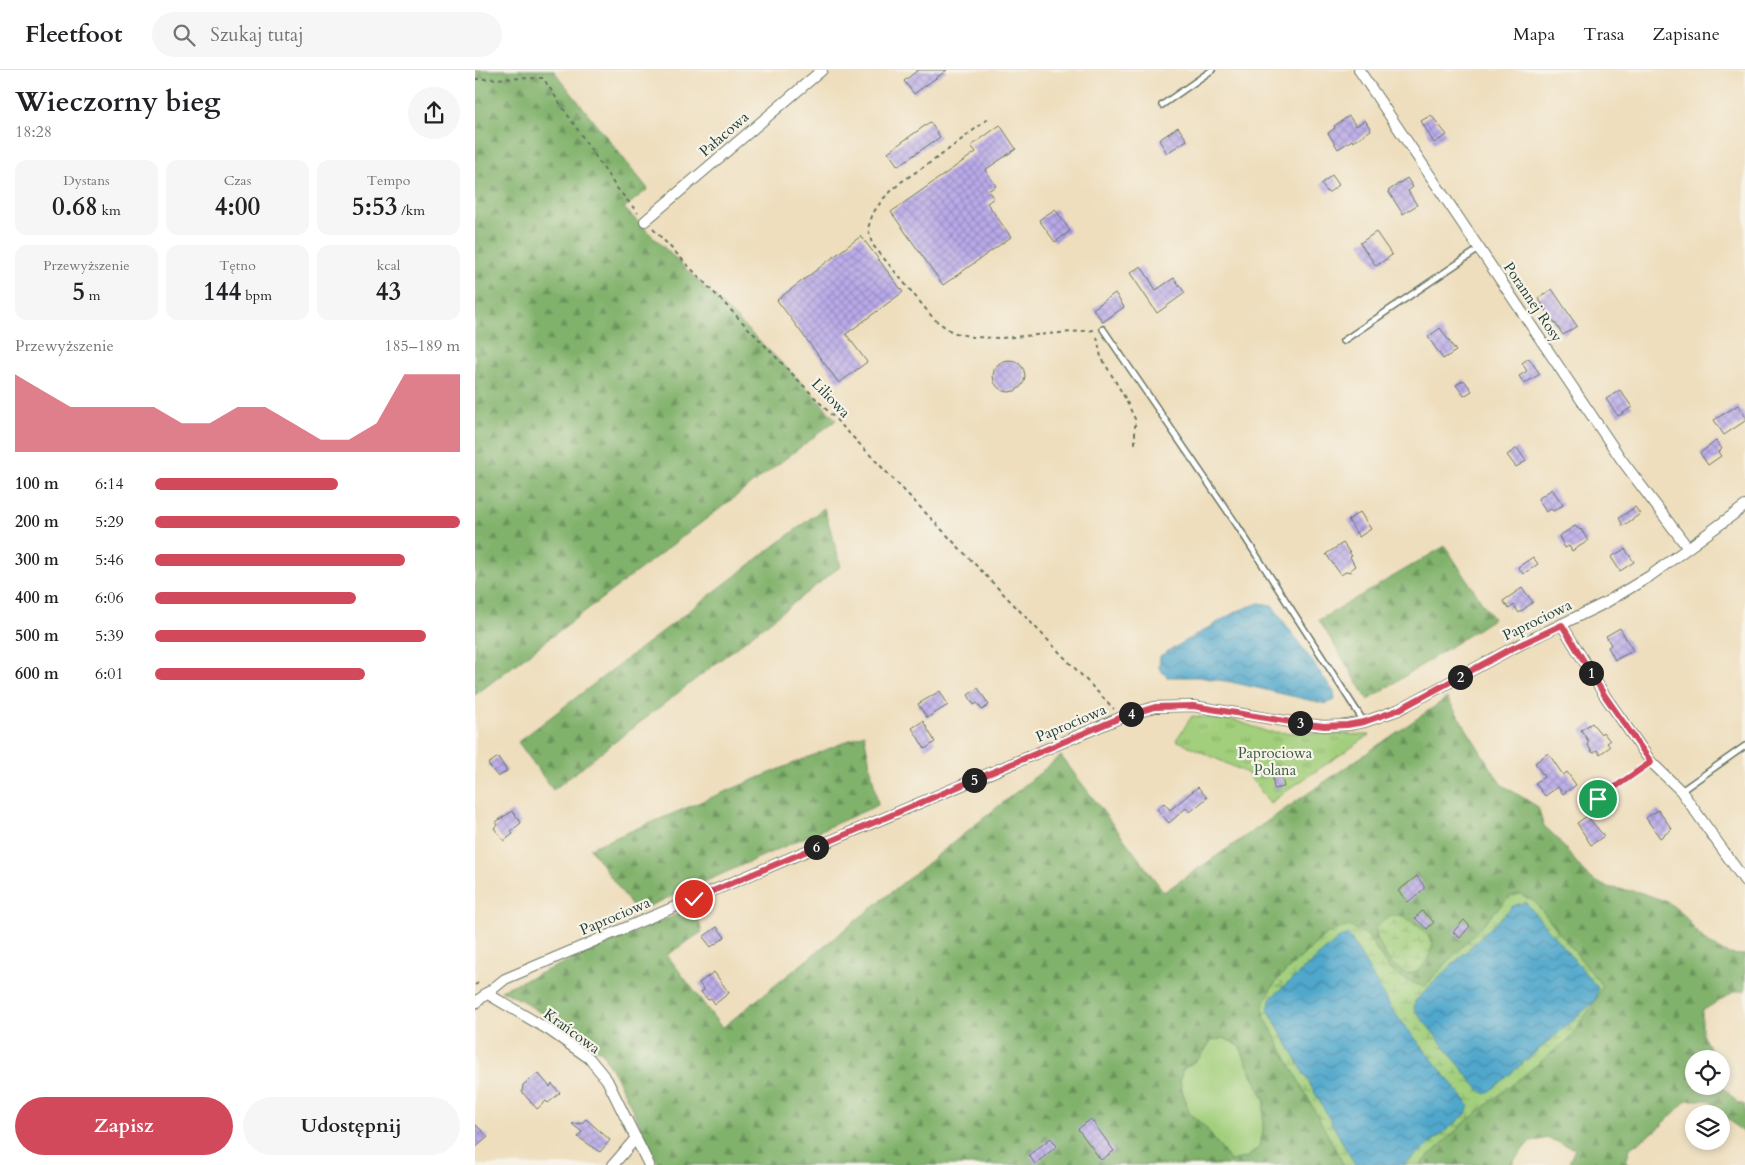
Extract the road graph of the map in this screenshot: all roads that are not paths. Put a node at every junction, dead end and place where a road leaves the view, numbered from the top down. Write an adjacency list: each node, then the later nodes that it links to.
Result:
1 (822, 70): 5 (street, Pałacowa)
2 (1212, 70): 4 (lane)
3 (1359, 70): 6 (street, Porannej Rosy)
4 (1162, 105)
5 (645, 221)
6 (1479, 249): 8 (lane); 10 (street, Porannej Rosy)
7 (1103, 329): 12 (lane)
8 (1343, 341)
9 (1745, 506): 10 (street, Paprociowa)
10 (1688, 548): 11 (street, Paprociowa)
11 (1562, 625): 12 (street, Paprociowa); 14 (street)
12 (1364, 722): 18 (street, Paprociowa)
13 (1745, 746): 15 (lane)
14 (1651, 762): 15 (street); 16 (lane)
15 (1681, 791): 17 (street)
16 (1598, 799)
17 (1745, 881)
18 (486, 993): 19 (street, Paprociowa); 20 (street, Krańcowa)
19 (475, 1003)
20 (636, 1138): 21 (street); 22 (street, Krańcowa)
21 (613, 1165)
22 (649, 1165)

